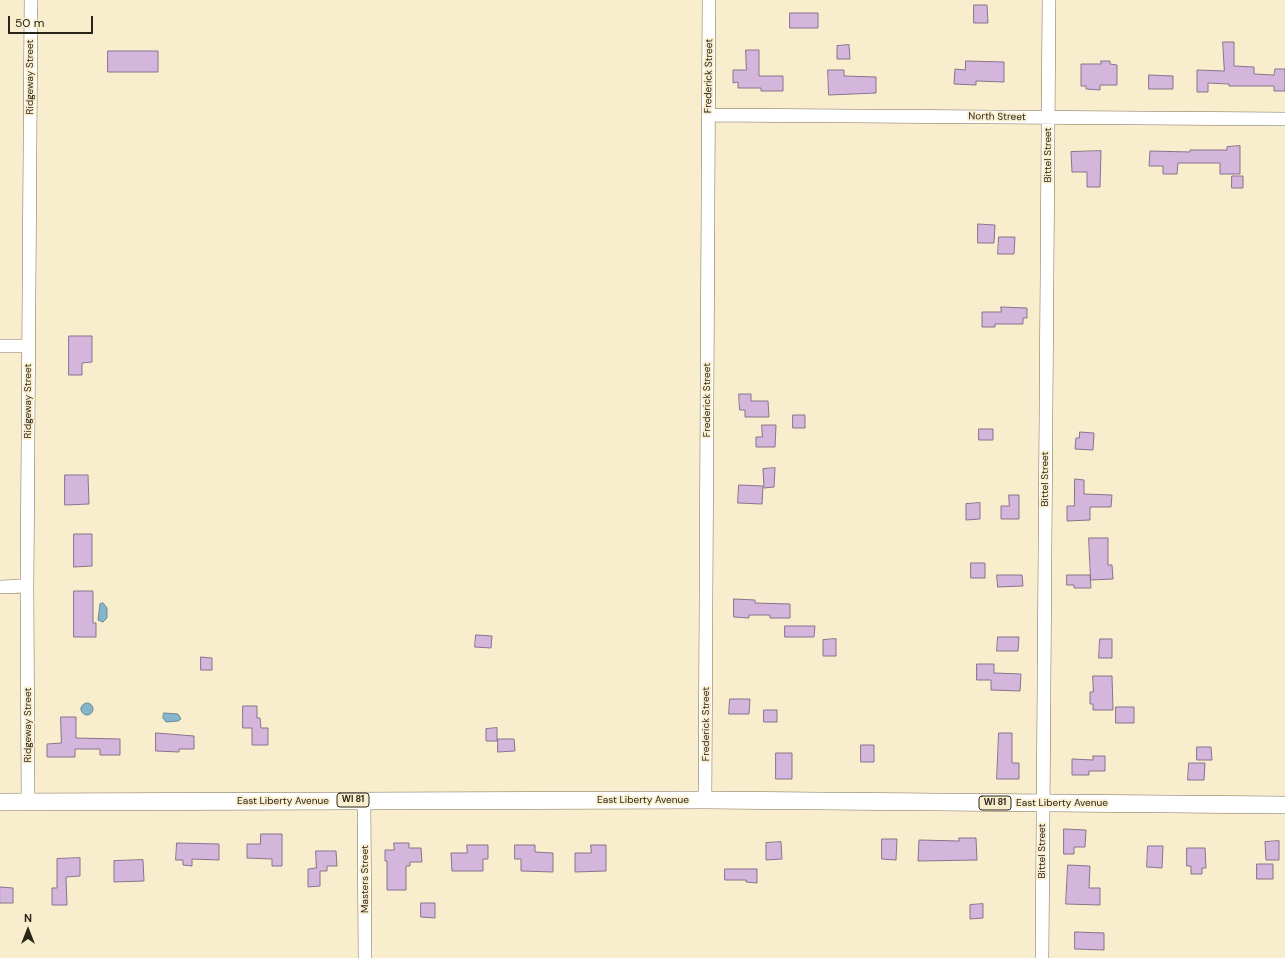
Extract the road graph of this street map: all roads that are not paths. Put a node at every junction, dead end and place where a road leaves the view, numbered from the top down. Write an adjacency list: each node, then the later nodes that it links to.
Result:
1 (30, 0): 8 (street, Ridgeway Street)
2 (710, 0): 4 (street, Frederick Street)
3 (1049, 0): 5 (street, Bittel Street)
4 (708, 115): 5 (street, North Street); 12 (street, Frederick Street)
5 (1048, 118): 6 (street, North Street); 15 (street, Bittel Street)
6 (1285, 119)
7 (0, 346): 8 (street)
8 (28, 346): 9 (street, Ridgeway Street)
9 (27, 586): 10 (street); 14 (street, Ridgeway Street)
10 (0, 587)
11 (364, 800): 12 (main road, East Liberty Avenue / WI 81); 14 (main road, East Liberty Avenue / WI 81); 17 (street, Masters Street)
12 (705, 800): 15 (main road, East Liberty Avenue / WI 81)
13 (0, 802): 14 (main road, East Liberty Avenue / WI 81)
14 (28, 802)
15 (1042, 803): 16 (main road, East Liberty Avenue / WI 81); 18 (street, Bittel Street)
16 (1285, 805)
17 (365, 958)
18 (1042, 958)

